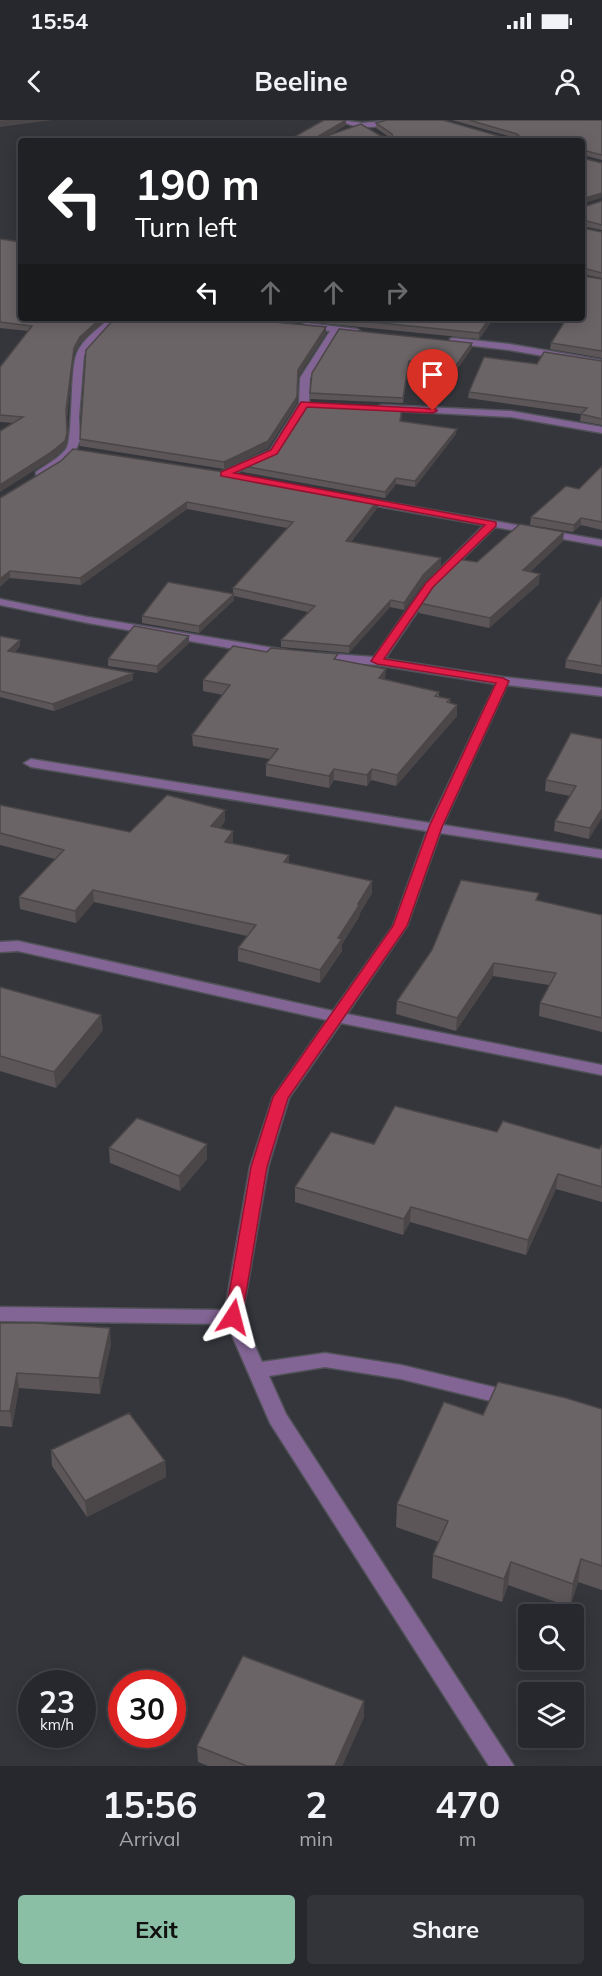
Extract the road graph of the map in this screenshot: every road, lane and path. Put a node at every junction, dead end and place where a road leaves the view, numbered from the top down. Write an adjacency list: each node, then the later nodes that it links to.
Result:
1 (343, 120): 3 (street)
2 (393, 120): 4 (street)
3 (354, 126): 4 (street); 5 (street)
4 (365, 126): 6 (street)
5 (344, 131)
6 (373, 131)
7 (112, 321): 17 (street)
8 (291, 325): 9 (street)
9 (336, 329): 10 (street); 13 (street)
10 (366, 332)
11 (441, 340): 12 (street)
12 (602, 363)
13 (304, 404): 14 (street); 20 (street)
14 (316, 405)
15 (374, 408): 16 (street)
16 (602, 430)
17 (71, 450): 18 (street); 22 (street)
18 (83, 452)
19 (213, 472): 20 (street)
20 (225, 474): 21 (street)
21 (248, 478)
22 (28, 482)
23 (351, 498): 24 (street)
24 (492, 524): 25 (street); 27 (street)
25 (602, 543)
26 (0, 602): 27 (street)
27 (377, 661): 28 (street)
28 (503, 681): 29 (street); 31 (street)
29 (602, 692)
30 (31, 763): 31 (street)
31 (435, 827): 32 (street); 34 (street)
32 (602, 854)
33 (0, 947): 34 (street)
34 (337, 1017): 35 (street); 37 (street)
35 (602, 1070)
36 (0, 1314): 37 (street)
37 (233, 1317): 38 (street)
38 (256, 1370): 39 (street); 40 (street)
39 (535, 1404)
40 (502, 1766)

